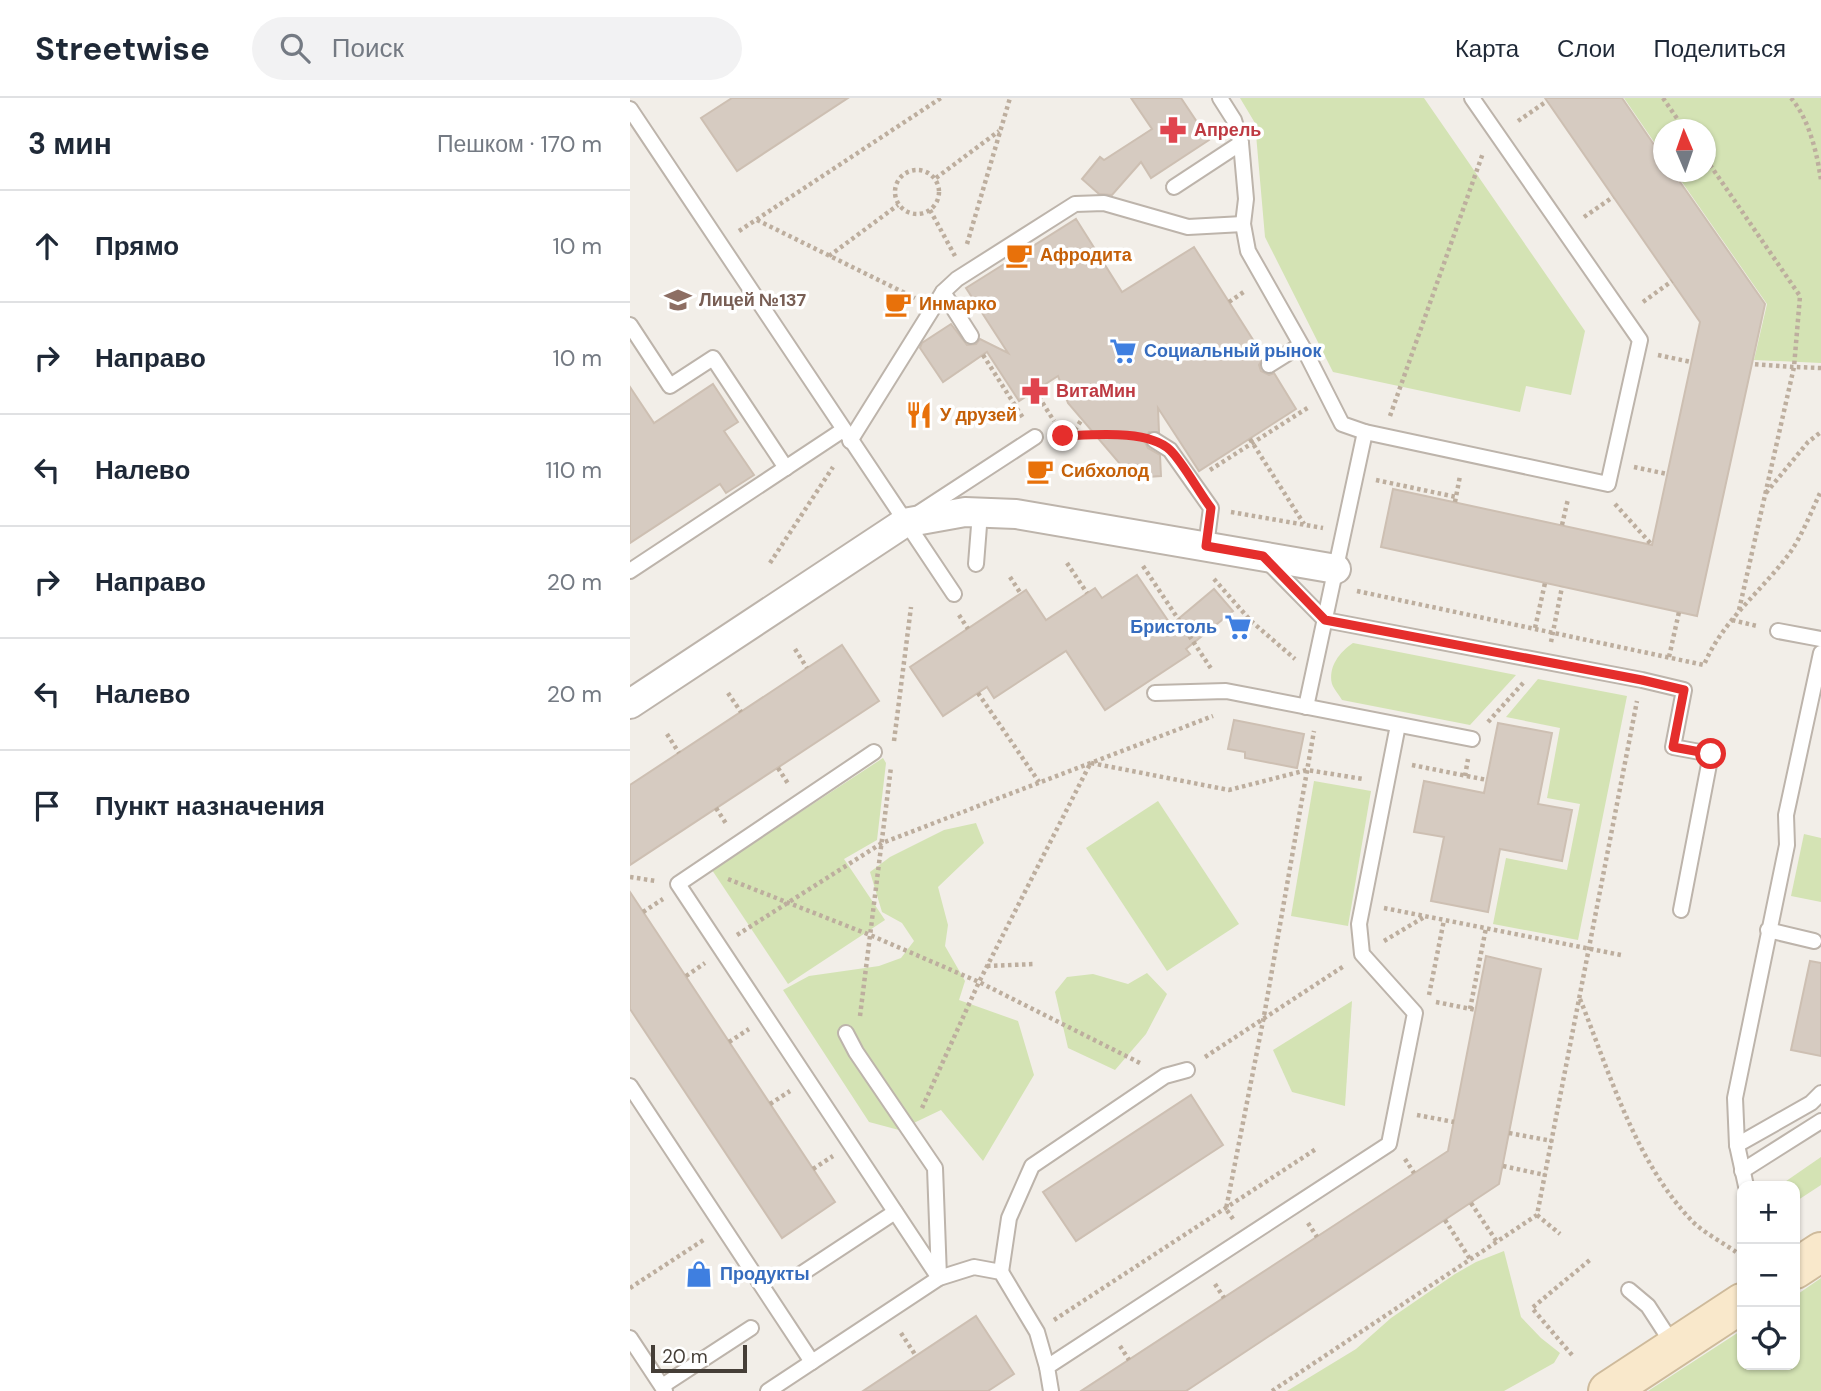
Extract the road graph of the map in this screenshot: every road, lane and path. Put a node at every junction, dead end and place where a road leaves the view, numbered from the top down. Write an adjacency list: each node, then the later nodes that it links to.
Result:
1 (636, 98): 9 (lane)
2 (941, 98): 24 (path)
3 (1010, 98): 14 (path)
4 (1220, 98): 15 (lane)
5 (1472, 98): 13 (lane)
6 (1663, 98): 11 (path)
7 (1791, 98): 18 (path)
8 (1547, 101): 12 (path)
9 (630, 102)
10 (630, 108): 26 (lane)
11 (1677, 119)
12 (1518, 121)
13 (1493, 127): 53 (path); 53 (lane)
14 (1000, 130): 17 (path); 28 (path)
15 (1241, 143): 19 (lane); 25 (lane)
16 (1716, 174): 42 (path)
17 (936, 178): 21 (path); 22 (path)
18 (1821, 180)
19 (1174, 187)
20 (1613, 197): 23 (path)
21 (898, 205): 22 (path); 27 (path)
22 (930, 210): 28 (path)
23 (1584, 217)
24 (756, 220): 26 (path); 27 (path)
25 (1243, 224): 28 (lane); 37 (lane)
26 (720, 244): 50 (lane)
27 (829, 256): 34 (path)
28 (959, 273): 31 (lane)
29 (1672, 281): 33 (path)
30 (1254, 286): 32 (path)
31 (943, 292): 34 (lane); 36 (lane)
32 (1229, 302)
33 (1643, 302)
34 (933, 307): 50 (lane)
35 (630, 325): 57 (lane)
36 (971, 336): 51 (path)
37 (1301, 345): 41 (lane); 45 (lane)
38 (1657, 354): 39 (path)
39 (1691, 362)
40 (1752, 364): 42 (path)
41 (1269, 365)
42 (1794, 367): 43 (path); 64 (path)
43 (1821, 368)
44 (1035, 391): 46 (path)
45 (1327, 396): 48 (lane); 55 (path)
46 (1042, 402)
47 (1082, 419): 52 (path)
48 (1365, 432): 53 (lane); 71 (lane)
49 (1821, 432): 64 (path)
50 (847, 436): 57 (lane); 68 (lane); 76 (path)
51 (1035, 436): 52 (path); 68 (lane)
52 (1071, 436): 54 (path)
53 (1384, 436)
54 (1154, 440): 61 (lane)
55 (1251, 441): 61 (path); 69 (path)
56 (1632, 467): 59 (path)
57 (786, 468): 79 (lane)
58 (1462, 468): 60 (path)
59 (1667, 474)
60 (1372, 479)
61 (1192, 482): 66 (lane)
62 (1821, 491): 89 (path)
63 (1570, 492): 70 (path)
64 (1765, 493): 89 (path)
65 (1613, 501): 72 (path)
66 (1211, 508): 69 (path); 73 (lane)
67 (980, 513): 68 (street); 73 (street); 78 (lane)
68 (904, 523): 86 (lane); 109 (street)
69 (1305, 524): 71 (path)
70 (1562, 525)
71 (1344, 531): 82 (lane)
72 (1652, 545)
73 (1206, 546): 74 (street)
74 (1263, 556): 82 (street); 92 (lane)
75 (1137, 557): 100 (path)
76 (770, 563)
77 (1067, 563): 85 (path)
78 (976, 564)
79 (630, 571)
80 (1210, 575): 104 (path)
81 (1010, 577): 87 (path)
82 (1334, 577): 92 (lane); 93 (path)
83 (1545, 583): 93 (path)
84 (1562, 587): 96 (path)
85 (1087, 593)
86 (954, 594)
87 (1021, 594)
88 (911, 607): 116 (path)
89 (1738, 611): 101 (path)
90 (1679, 612): 101 (path)
91 (958, 614): 94 (path)
92 (1325, 620): 102 (lane); 104 (lane)
93 (1535, 628): 96 (path)
94 (968, 629)
95 (1778, 631): 97 (lane)
96 (1553, 632): 101 (path); 102 (path)
97 (1821, 639)
98 (795, 649): 103 (path)
99 (1821, 653): 137 (lane)
100 (1201, 654)
101 (1669, 657)
102 (1546, 663): 105 (lane); 115 (path)
103 (807, 668)
104 (1313, 674): 110 (lane)
105 (1642, 680): 131 (lane); 140 (path)
106 (728, 693): 111 (path)
107 (978, 693): 124 (path)
108 (1155, 693): 110 (lane)
109 (630, 704)
110 (1312, 708): 113 (lane); 122 (path)
111 (741, 712)
112 (1218, 714): 120 (path)
113 (1398, 725): 115 (lane); 125 (lane)
114 (667, 734): 117 (path)
115 (1472, 739)
116 (894, 746)
117 (679, 752)
118 (874, 752): 127 (lane)
119 (892, 760): 126 (path)
120 (1090, 763): 122 (path); 124 (path); 145 (path)
121 (1400, 763): 123 (path)
122 (1307, 770): 125 (path); 149 (path)
123 (1486, 780)
124 (1039, 782): 126 (path)
125 (1386, 782): 130 (lane)
126 (882, 843): 129 (path); 138 (path)
127 (701, 869): 129 (path); 176 (lane)
128 (673, 893): 132 (path)
129 (787, 902): 136 (path); 138 (path)
130 (1363, 904): 133 (path); 141 (lane)
131 (1681, 910)
132 (643, 912)
133 (1426, 916): 134 (path); 141 (path)
134 (1444, 920): 135 (path); 135 (path)
135 (1486, 928): 140 (path)
136 (746, 929)
137 (1768, 930): 139 (lane); 166 (lane)
138 (870, 935): 147 (path); 153 (path)
139 (1814, 941)
140 (1589, 948): 142 (path); 148 (path)
141 (1362, 954): 149 (path); 203 (lane)
142 (1621, 955)
143 (715, 957): 146 (path)
144 (1035, 964): 145 (path)
145 (987, 966): 147 (path)
146 (686, 976)
147 (979, 982): 155 (path); 163 (path)
148 (1580, 998): 165 (path); 182 (path)
149 (1264, 1016): 154 (path); 175 (path)
150 (759, 1023): 152 (path)
151 (846, 1032): 153 (lane)
152 (729, 1042)
153 (856, 1052): 163 (lane)
154 (1187, 1070): 155 (lane)
155 (1165, 1076): 187 (lane)
156 (800, 1085): 159 (path)
157 (630, 1086): 179 (lane)
158 (1821, 1093): 166 (lane)
159 (770, 1104)
160 (1406, 1112): 162 (path)
161 (1821, 1121): 171 (lane)
162 (1454, 1122)
163 (912, 1132): 189 (lane)
164 (1509, 1133): 165 (path)
165 (1552, 1141): 172 (path)
166 (1737, 1144): 171 (lane)
167 (1317, 1149): 175 (path)
168 (842, 1150): 170 (path)
169 (1503, 1166): 172 (path)
170 (813, 1169)
171 (1742, 1171): 173 (lane)
172 (1545, 1175): 177 (path)
173 (1745, 1181)
174 (1471, 1203): 181 (path)
175 (1226, 1209): 195 (path)
176 (895, 1212): 188 (lane); 189 (lane)
177 (1537, 1215): 180 (path); 181 (path)
178 (1445, 1220): 184 (path)
179 (723, 1227): 190 (path); 202 (lane)
180 (1560, 1234)
181 (1497, 1242): 184 (path)
182 (1736, 1252)
183 (1821, 1252): 186 (main road)
184 (1471, 1259): 207 (path)
185 (1591, 1259): 200 (path)
186 (1800, 1266)
187 (1001, 1272): 189 (lane); 195 (lane)
188 (801, 1274)
189 (939, 1279): 202 (lane)
190 (630, 1288)
191 (1629, 1290): 199 (lane)
192 (1737, 1306): 199 (main road)
193 (912, 1325): 196 (path)
194 (751, 1328): 204 (lane)
195 (1037, 1332): 203 (lane)
196 (901, 1333): 198 (path); 201 (path)
197 (630, 1338): 204 (lane)
198 (890, 1340)
199 (1675, 1348): 208 (main road)
200 (1572, 1355)
201 (916, 1356)
202 (813, 1362): 205 (lane)
203 (1047, 1367): 206 (lane)
204 (663, 1389)
205 (768, 1391)
206 (1051, 1391)
207 (1272, 1391)
208 (1608, 1391)

